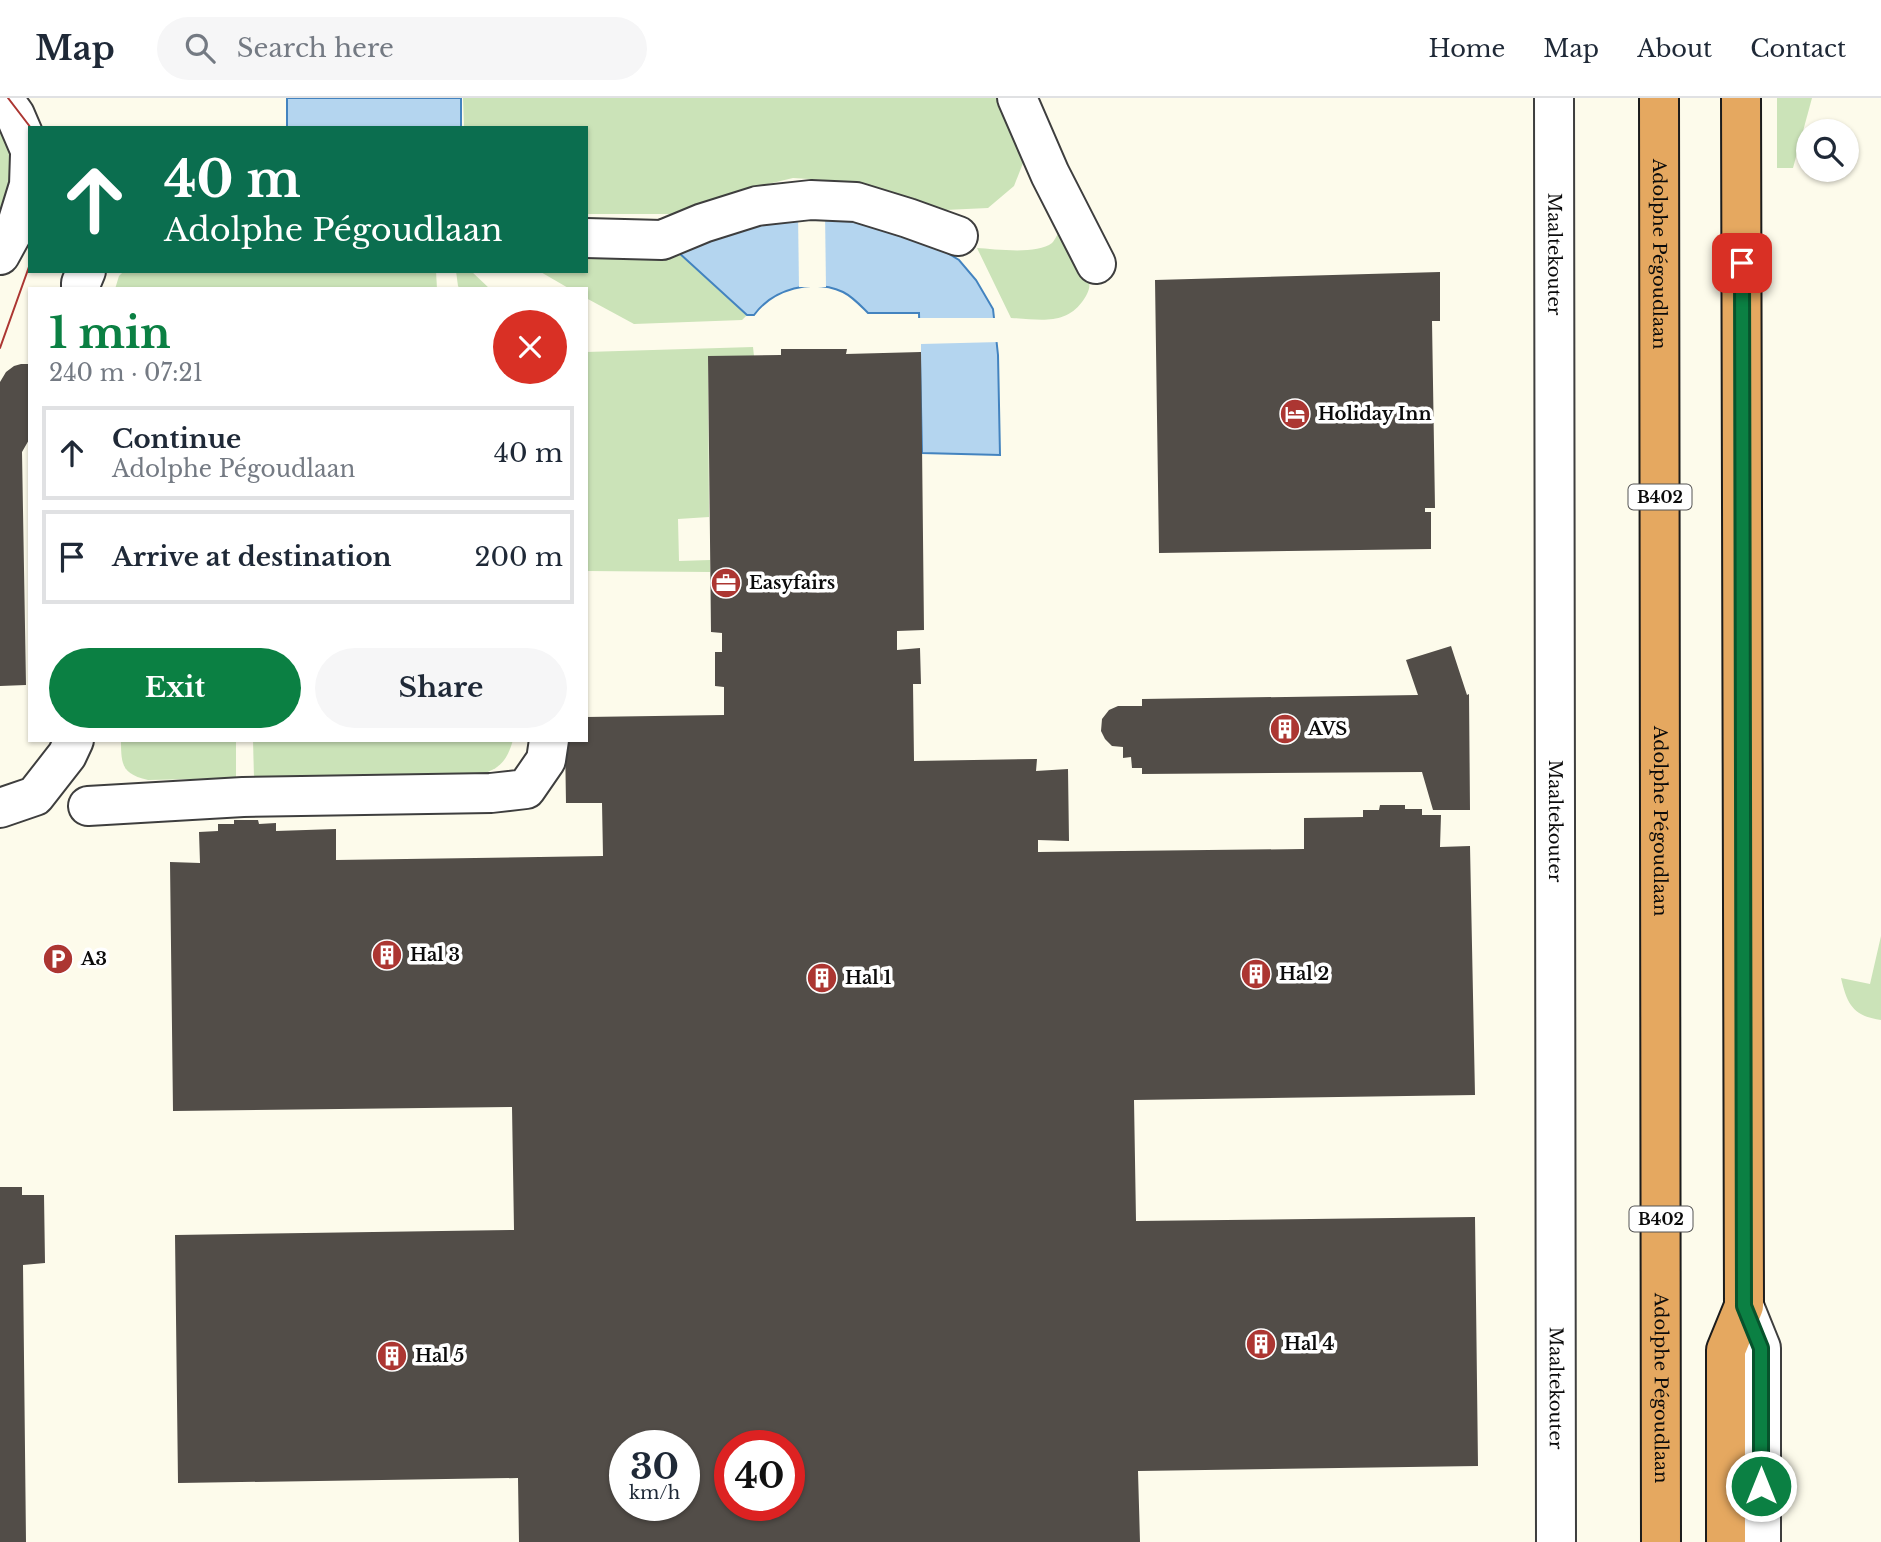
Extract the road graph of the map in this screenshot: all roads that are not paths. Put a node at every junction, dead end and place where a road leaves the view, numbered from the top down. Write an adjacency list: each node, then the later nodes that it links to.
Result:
1 (3, 98): 6 (street)
2 (1017, 98): 11 (street)
3 (1554, 98): 17 (street, Maaltekouter)
4 (1659, 98): 18 (highway, Adolphe Pégoudlaan / B402)
5 (1741, 98): 16 (highway)
6 (28, 147)
7 (28, 188): 10 (street)
8 (958, 236): 9 (street)
9 (588, 238)
10 (0, 256)
11 (1096, 264)
12 (74, 742): 15 (street)
13 (549, 742): 14 (street)
14 (88, 806)
15 (0, 808)
16 (1744, 1306): 19 (highway); 20 (street)
17 (1556, 1542)
18 (1661, 1542)
19 (1726, 1542)
20 (1761, 1542)

